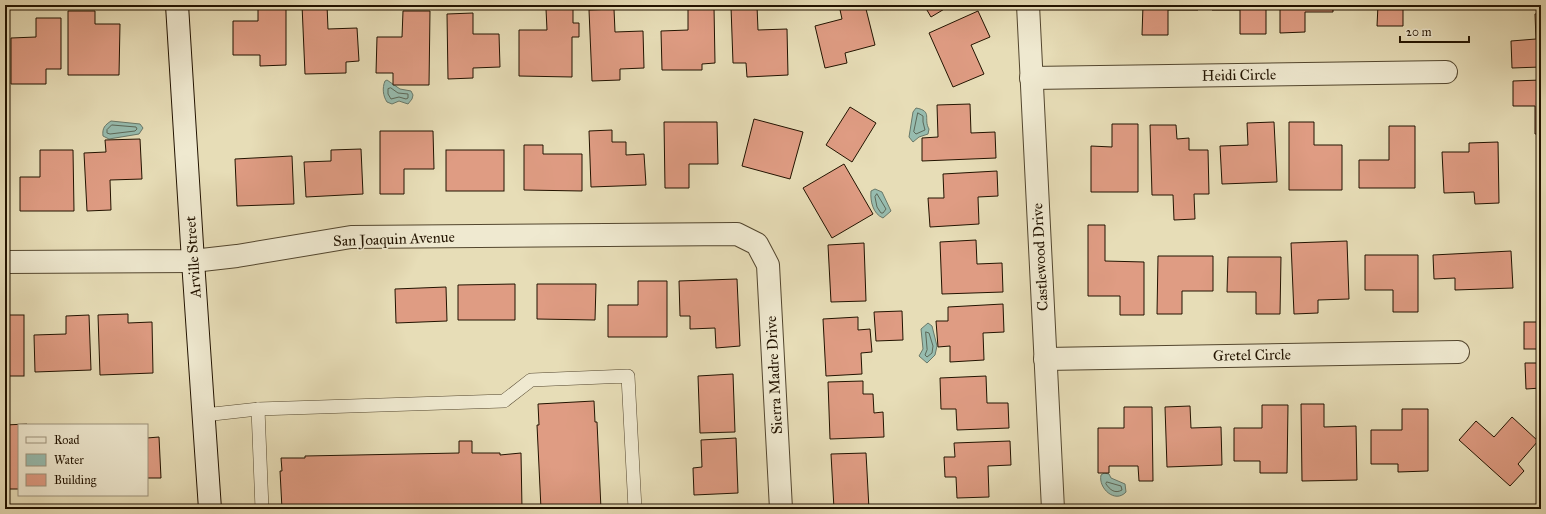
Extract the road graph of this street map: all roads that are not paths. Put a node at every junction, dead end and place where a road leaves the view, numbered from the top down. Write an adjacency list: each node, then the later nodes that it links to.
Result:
1 (177, 5): 6 (street, Arville Street)
2 (1028, 5): 4 (street, Castlewood Drive)
3 (1446, 72): 4 (street, Heidi Circle)
4 (1031, 78): 9 (street, Castlewood Drive)
5 (757, 244): 6 (street, San Joaquin Avenue); 15 (street, Sierra Madre Drive)
6 (193, 261): 7 (street, San Joaquin Avenue); 11 (street, Arville Street)
7 (5, 262)
8 (1458, 352): 9 (street, Gretel Circle)
9 (1045, 359): 16 (street, Castlewood Drive)
10 (258, 409): 11 (lane); 13 (lane); 14 (lane)
11 (204, 415): 12 (street, Arville Street)
12 (210, 509)
13 (262, 509)
14 (635, 509)
15 (781, 509)
16 (1052, 509)

